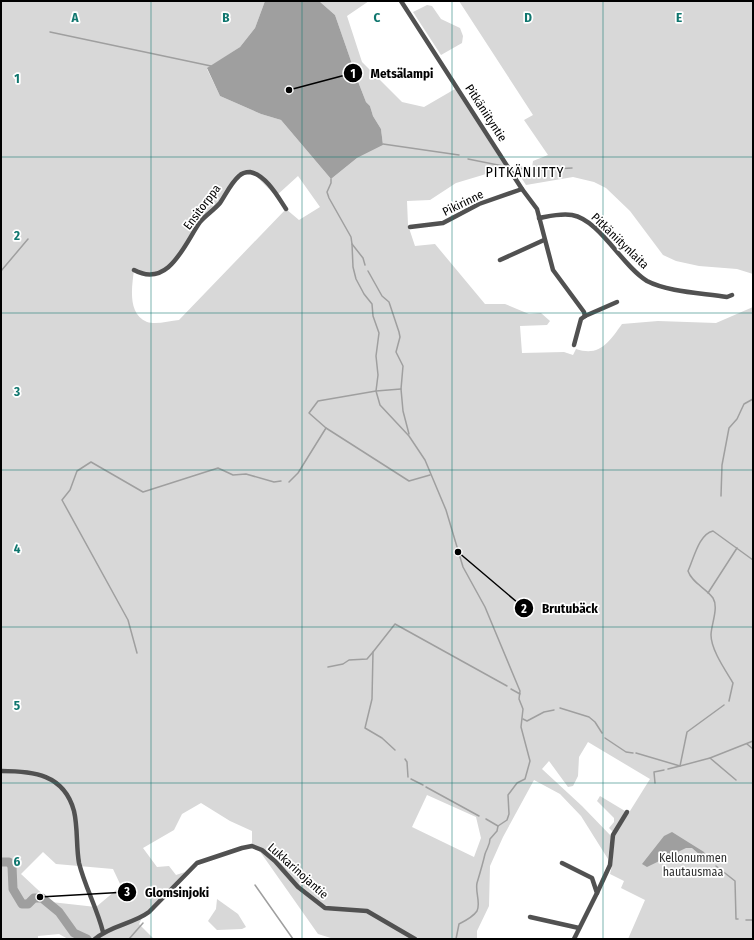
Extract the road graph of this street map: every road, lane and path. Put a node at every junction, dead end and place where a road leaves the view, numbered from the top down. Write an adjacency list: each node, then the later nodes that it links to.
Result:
1 (401, 1): 2 (street, Pitkäniityntie)
2 (522, 189): 4 (street, Pitkäniityntie); 5 (street, Pikirinne)
3 (286, 209): 8 (street, Ensitorppa)
4 (539, 218): 6 (street, Pitkäniityntie); 9 (street, Pitkäniitynlaita)
5 (410, 227)
6 (544, 240): 7 (street); 11 (street, Pitkäniityntie)
7 (500, 260)
8 (134, 270)
9 (732, 295)
10 (617, 302): 11 (street)
11 (585, 316): 12 (street)
12 (574, 345)
13 (1, 771): 19 (street)
14 (627, 812): 16 (street)
15 (562, 862): 16 (street)
16 (597, 893): 18 (street)
17 (530, 917): 18 (street)
18 (579, 928): 22 (street)
19 (103, 932): 20 (street, Lukkarinojantie); 21 (street, Lukkarinojantie)
20 (95, 939)
21 (415, 939)
22 (574, 939)

